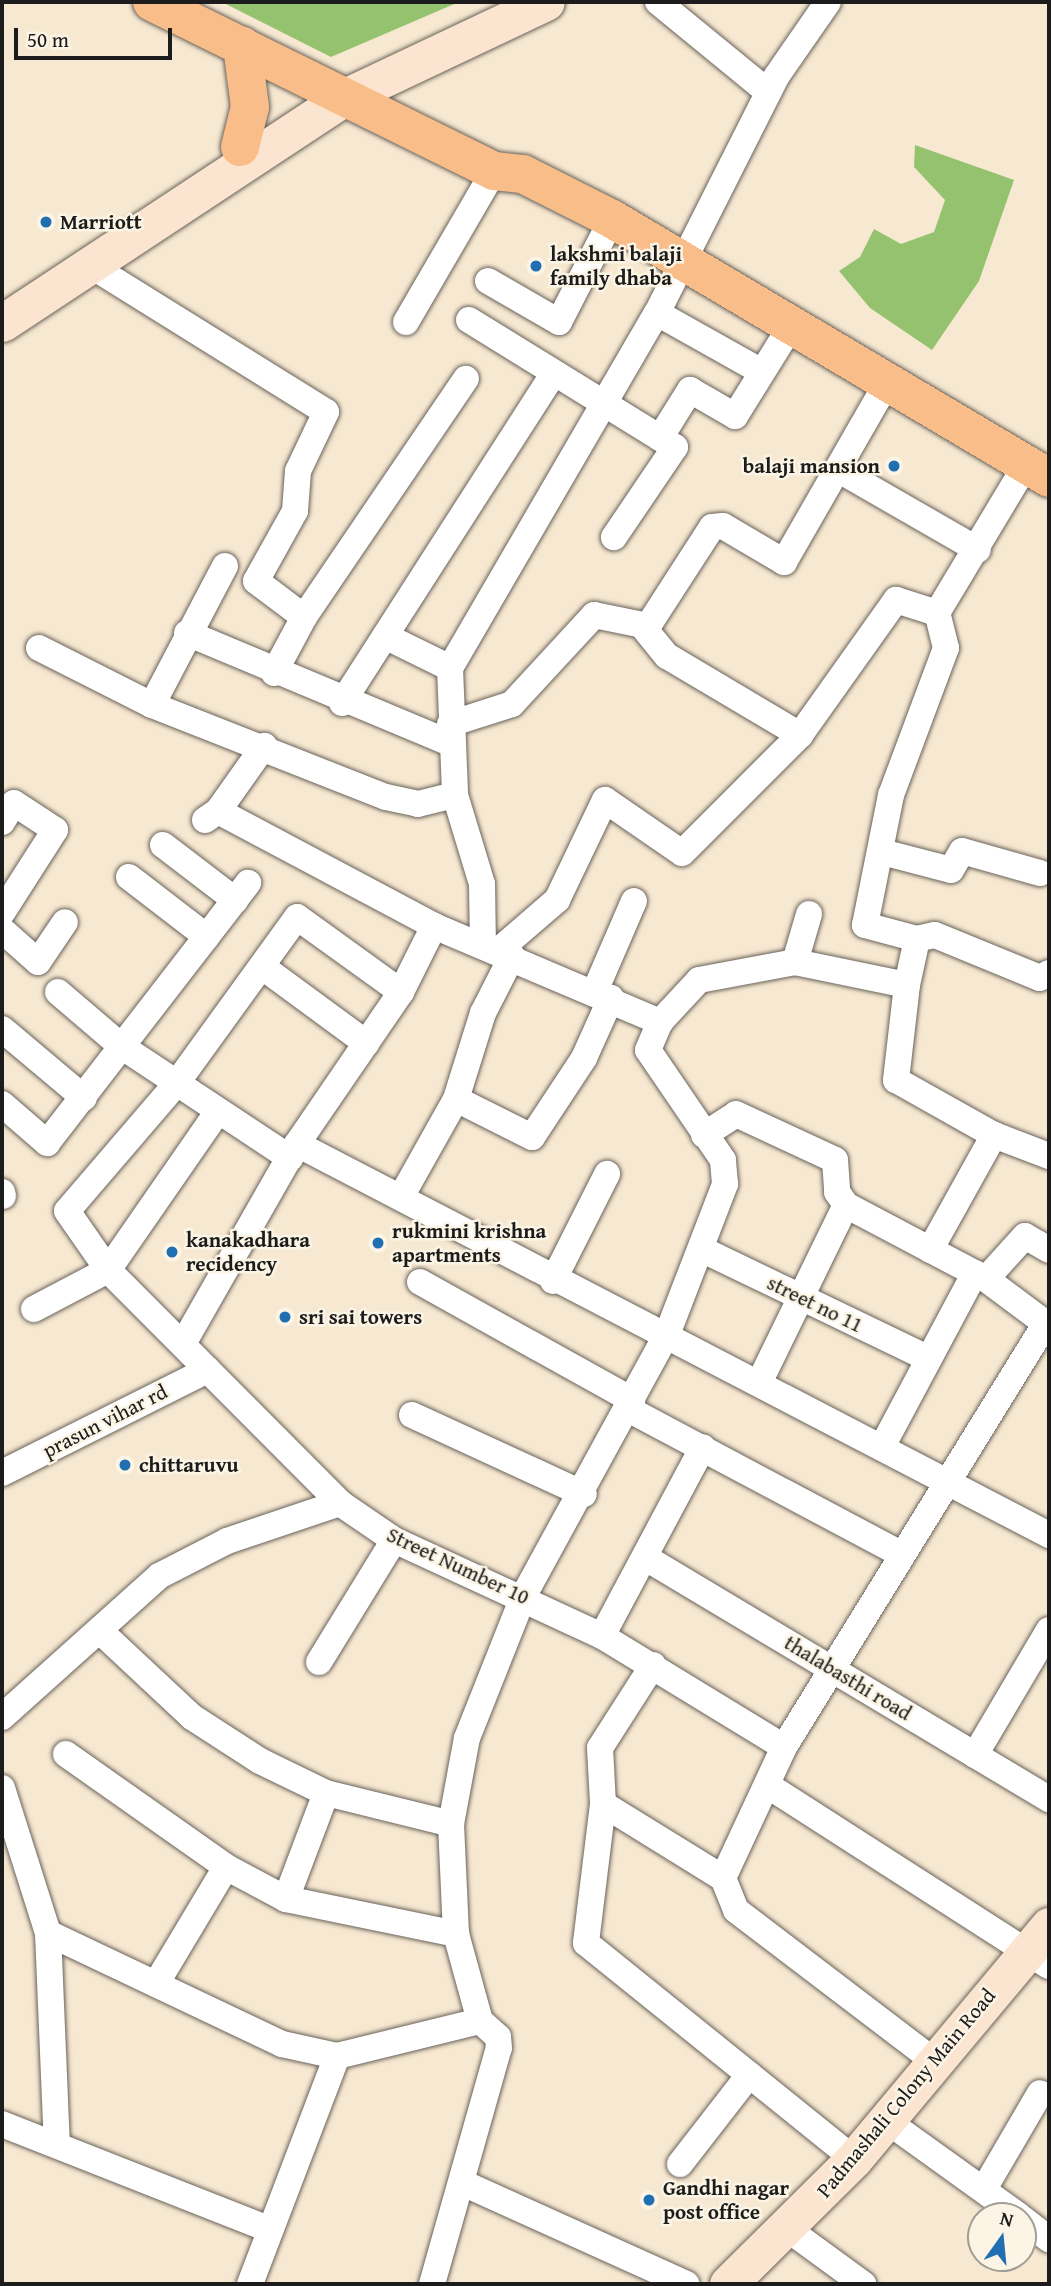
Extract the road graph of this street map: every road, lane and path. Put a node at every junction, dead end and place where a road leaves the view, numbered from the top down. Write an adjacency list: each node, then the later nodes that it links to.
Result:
1 (152, 2): 7 (main road)
2 (201, 2): 8 (main road)
3 (504, 2): 8 (main road)
4 (546, 2): 8 (main road)
5 (658, 2): 9 (street)
6 (828, 2): 9 (street)
7 (242, 46): 8 (main road); 10 (main road)
8 (350, 85): 10 (main road); 11 (main road); 14 (main road)
9 (768, 92): 13 (street)
10 (240, 146): 16 (main road)
11 (509, 173): 12 (main road); 19 (street)
12 (612, 219): 13 (main road); 15 (street)
13 (681, 258): 17 (street); 21 (main road)
14 (90, 265): 20 (main road); 34 (street)
15 (488, 281)
16 (2, 304)
17 (657, 313): 22 (street); 26 (street)
18 (468, 320): 23 (street)
19 (406, 322)
20 (2, 323)
21 (793, 323): 22 (street); 25 (main road)
22 (762, 372): 27 (street)
23 (554, 374): 26 (street); 37 (street)
24 (466, 379): 34 (street)
25 (888, 381): 28 (street); 29 (main road)
26 (603, 406): 27 (street); 39 (street)
27 (660, 438): 30 (street)
28 (839, 470): 31 (street); 35 (street)
29 (1038, 472): 31 (street)
30 (614, 537)
31 (978, 551): 33 (street)
32 (225, 566): 36 (street)
33 (937, 613): 44 (street); 49 (street)
34 (304, 617): 40 (street)
35 (644, 628): 43 (street); 44 (street)
36 (187, 633): 40 (street); 42 (street)
37 (385, 636): 39 (street); 41 (street)
38 (38, 648): 42 (street)
39 (450, 668): 43 (street)
40 (274, 673): 41 (street)
41 (342, 703): 43 (street)
42 (152, 705): 45 (street)
43 (450, 733): 46 (street)
44 (800, 735): 60 (street)
45 (264, 747): 46 (street); 56 (street)
46 (455, 795): 60 (street)
47 (2, 822): 53 (street)
48 (163, 845): 58 (street)
49 (882, 852): 50 (street); 59 (street)
50 (1040, 873)
51 (129, 877): 58 (street)
52 (634, 901): 67 (street)
53 (2, 913)
54 (809, 914): 61 (street)
55 (65, 922): 57 (street)
56 (434, 926): 60 (street); 66 (street)
57 (2, 930)
58 (207, 937): 71 (street)
59 (918, 939): 63 (street); 64 (street)
60 (498, 951): 67 (street); 74 (street)
61 (795, 962): 64 (street); 68 (street)
62 (264, 968): 66 (street); 70 (street); 72 (street)
63 (1049, 973)
64 (907, 985): 77 (street)
65 (58, 992): 71 (street)
66 (401, 992): 70 (street)
67 (603, 995): 68 (street); 74 (street)
68 (660, 1022): 78 (street)
69 (2, 1029): 73 (street)
70 (366, 1043): 79 (street)
71 (121, 1045): 72 (street); 73 (street)
72 (176, 1084): 76 (street); 87 (street, Street Number 10)
73 (84, 1098): 75 (street)
74 (456, 1099): 82 (street)
75 (2, 1104)
76 (216, 1114): 79 (street); 87 (street)
77 (993, 1135): 80 (street); 86 (street)
78 (704, 1136): 83 (street); 84 (street)
79 (294, 1151): 82 (street); 95 (street)
80 (1049, 1156)
81 (607, 1174): 89 (street)
82 (401, 1197): 89 (street)
83 (846, 1205): 86 (street); 91 (street)
84 (703, 1250): 91 (street, street no 11); 94 (street)
85 (1049, 1250): 88 (street)
86 (930, 1251): 88 (street)
87 (108, 1270): 92 (street); 95 (street, Street Number 10)
88 (980, 1276): 93 (street); 96 (street)
89 (553, 1281): 94 (street)
90 (420, 1282): 99 (street)
91 (802, 1299): 96 (street, street no 11); 98 (street)
92 (34, 1309)
93 (1048, 1324): 104 (street)
94 (668, 1332): 98 (street); 99 (street)
95 (184, 1342): 97 (street, Street Number 10)
96 (927, 1358): 101 (street)
97 (208, 1370): 103 (street, prasun vihar rd); 106 (street, Street Number 10)
98 (760, 1381): 101 (street)
99 (630, 1404): 102 (street); 105 (street)
100 (412, 1415): 105 (street)
101 (883, 1446): 104 (street)
102 (703, 1447): 109 (street); 110 (street)
103 (2, 1473)
104 (947, 1480): 107 (street); 109 (street)
105 (584, 1494): 111 (street)
106 (340, 1503): 108 (street, Street Number 10); 112 (street)
107 (1049, 1535)
108 (394, 1540): 111 (street, Street Number 10); 115 (street)
109 (901, 1553): 117 (street)
110 (646, 1558): 114 (street); 117 (street, thalabasthi road)
111 (524, 1595): 114 (street, Street Number 10); 127 (street)
112 (100, 1631): 118 (street); 124 (street)
113 (1049, 1631): 121 (street)
114 (602, 1636): 116 (street, Street Number 10)
115 (319, 1662)
116 (653, 1665): 119 (street, Street Number 10); 126 (street)
117 (833, 1670): 119 (street); 121 (street, thalabasthi road)
118 (2, 1717)
119 (784, 1747): 122 (street)
120 (65, 1754): 128 (street)
121 (975, 1755): 125 (street, thalabasthi road)
122 (767, 1785): 129 (street); 133 (street)
123 (2, 1788): 131 (street)
124 (326, 1793): 127 (street); 130 (street)
125 (1049, 1799)
126 (603, 1804): 129 (street); 138 (street)
127 (452, 1824): 132 (street)
128 (226, 1867): 130 (street); 134 (street)
129 (723, 1878): 137 (street)
130 (286, 1899): 132 (street)
131 (48, 1933): 134 (street); 142 (street)
132 (457, 1934): 135 (street)
133 (1042, 1947): 137 (main road, Padmashali Colony Main Road)
134 (156, 1984): 136 (street)
135 (480, 2021): 136 (street); 145 (street)
136 (337, 2056): 148 (street)
137 (934, 2061): 140 (main road, Padmashali Colony Main Road)
138 (749, 2074): 143 (street); 144 (street)
139 (1040, 2093): 146 (street)
140 (887, 2121): 143 (main road, Padmashali Colony Main Road); 146 (street)
141 (2, 2124): 142 (street)
142 (57, 2144): 148 (street)
143 (854, 2159): 149 (main road, Padmashali Colony Main Road)
144 (680, 2164)
145 (465, 2185): 151 (street); 152 (street)
146 (984, 2189): 147 (street)
147 (1001, 2202)
148 (268, 2229): 150 (street)
149 (789, 2230): 153 (main road, Padmashali Colony Main Road); 154 (street)
150 (250, 2284)
151 (432, 2284)
152 (686, 2284)
153 (728, 2284)
154 (863, 2284)

